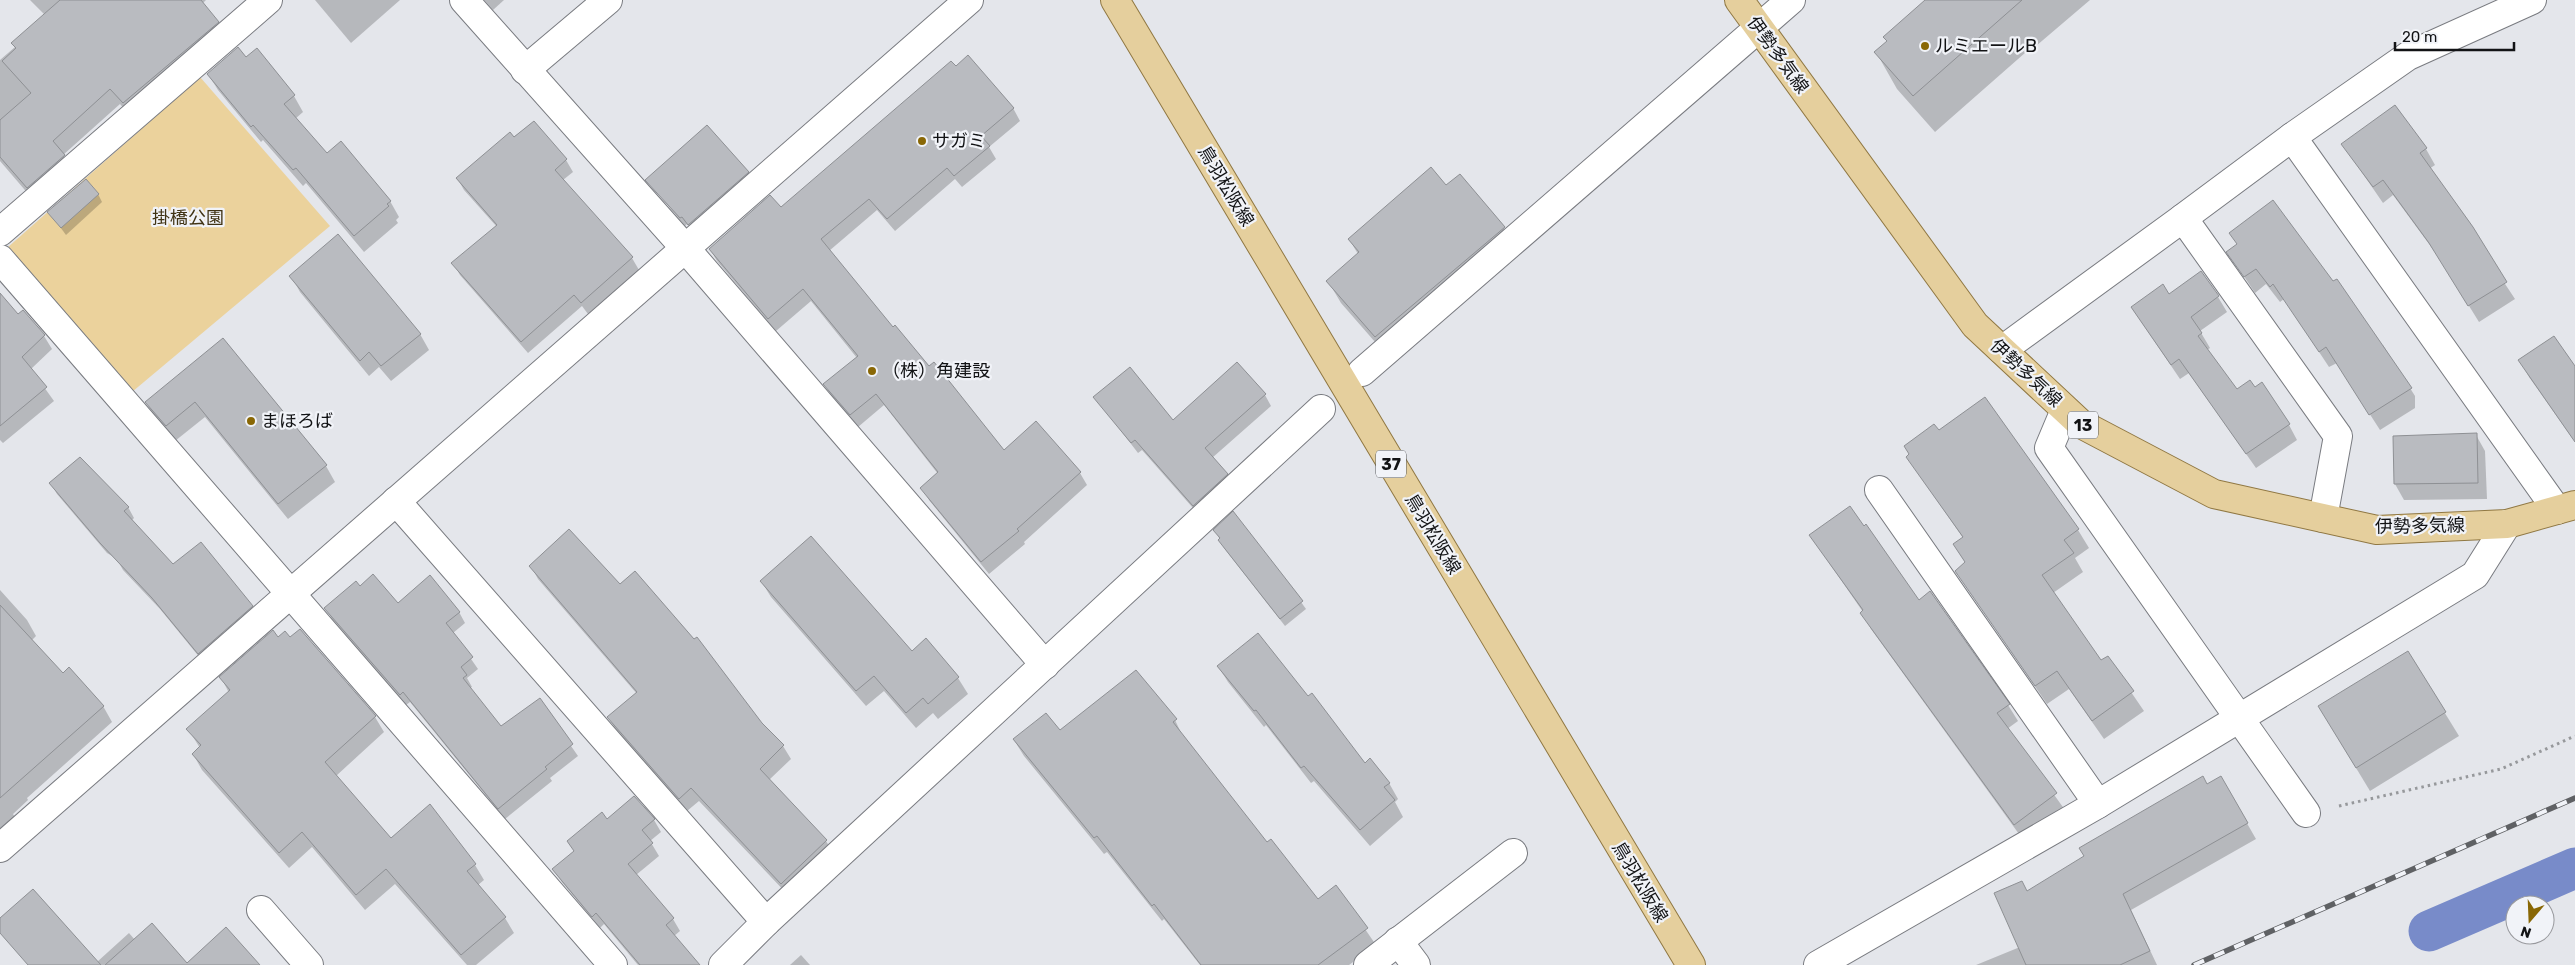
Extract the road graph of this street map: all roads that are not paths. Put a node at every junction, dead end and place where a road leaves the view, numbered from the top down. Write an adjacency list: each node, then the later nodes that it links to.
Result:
1 (268, 0): 13 (street)
2 (464, 0): 10 (street)
3 (608, 0): 10 (street)
4 (969, 0): 14 (street)
5 (1115, 0): 40 (main road, 鳥羽松阪線 / 37)
6 (1739, 0): 9 (main road, 伊勢多気線 / 13)
7 (1791, 0): 9 (street)
8 (2532, 0): 11 (street)
9 (1758, 28): 16 (main road, 伊勢多気線 / 13); 17 (street)
10 (525, 70): 14 (street)
11 (2292, 138): 12 (street); 22 (street)
12 (2183, 218): 16 (street); 23 (street)
13 (0, 232)
14 (685, 248): 21 (street); 26 (street)
15 (0, 259): 25 (street)
16 (2002, 350): 19 (main road, 伊勢多気線 / 13)
17 (1362, 372)
18 (1321, 409): 26 (street)
19 (2065, 410): 23 (main road, 伊勢多気線 / 13); 27 (street)
20 (1879, 490): 28 (street)
21 (396, 501): 25 (street); 33 (street)
22 (2566, 507): 24 (main road, 伊勢多気線 / 13)
23 (2324, 518): 24 (main road, 伊勢多気線 / 13)
24 (2507, 524): 27 (street)
25 (290, 596): 30 (street); 36 (street)
26 (1045, 665): 33 (street)
27 (2237, 718): 28 (street); 29 (street)
28 (2098, 804): 41 (street)
29 (2306, 813)
30 (0, 848)
31 (1513, 853): 34 (street)
32 (261, 910): 35 (street)
33 (766, 922): 37 (street)
34 (1398, 942): 38 (street); 39 (street)
35 (309, 965)
36 (613, 965)
37 (723, 965)
38 (1368, 965)
39 (1416, 965)
40 (1691, 965)
41 (1818, 965)

